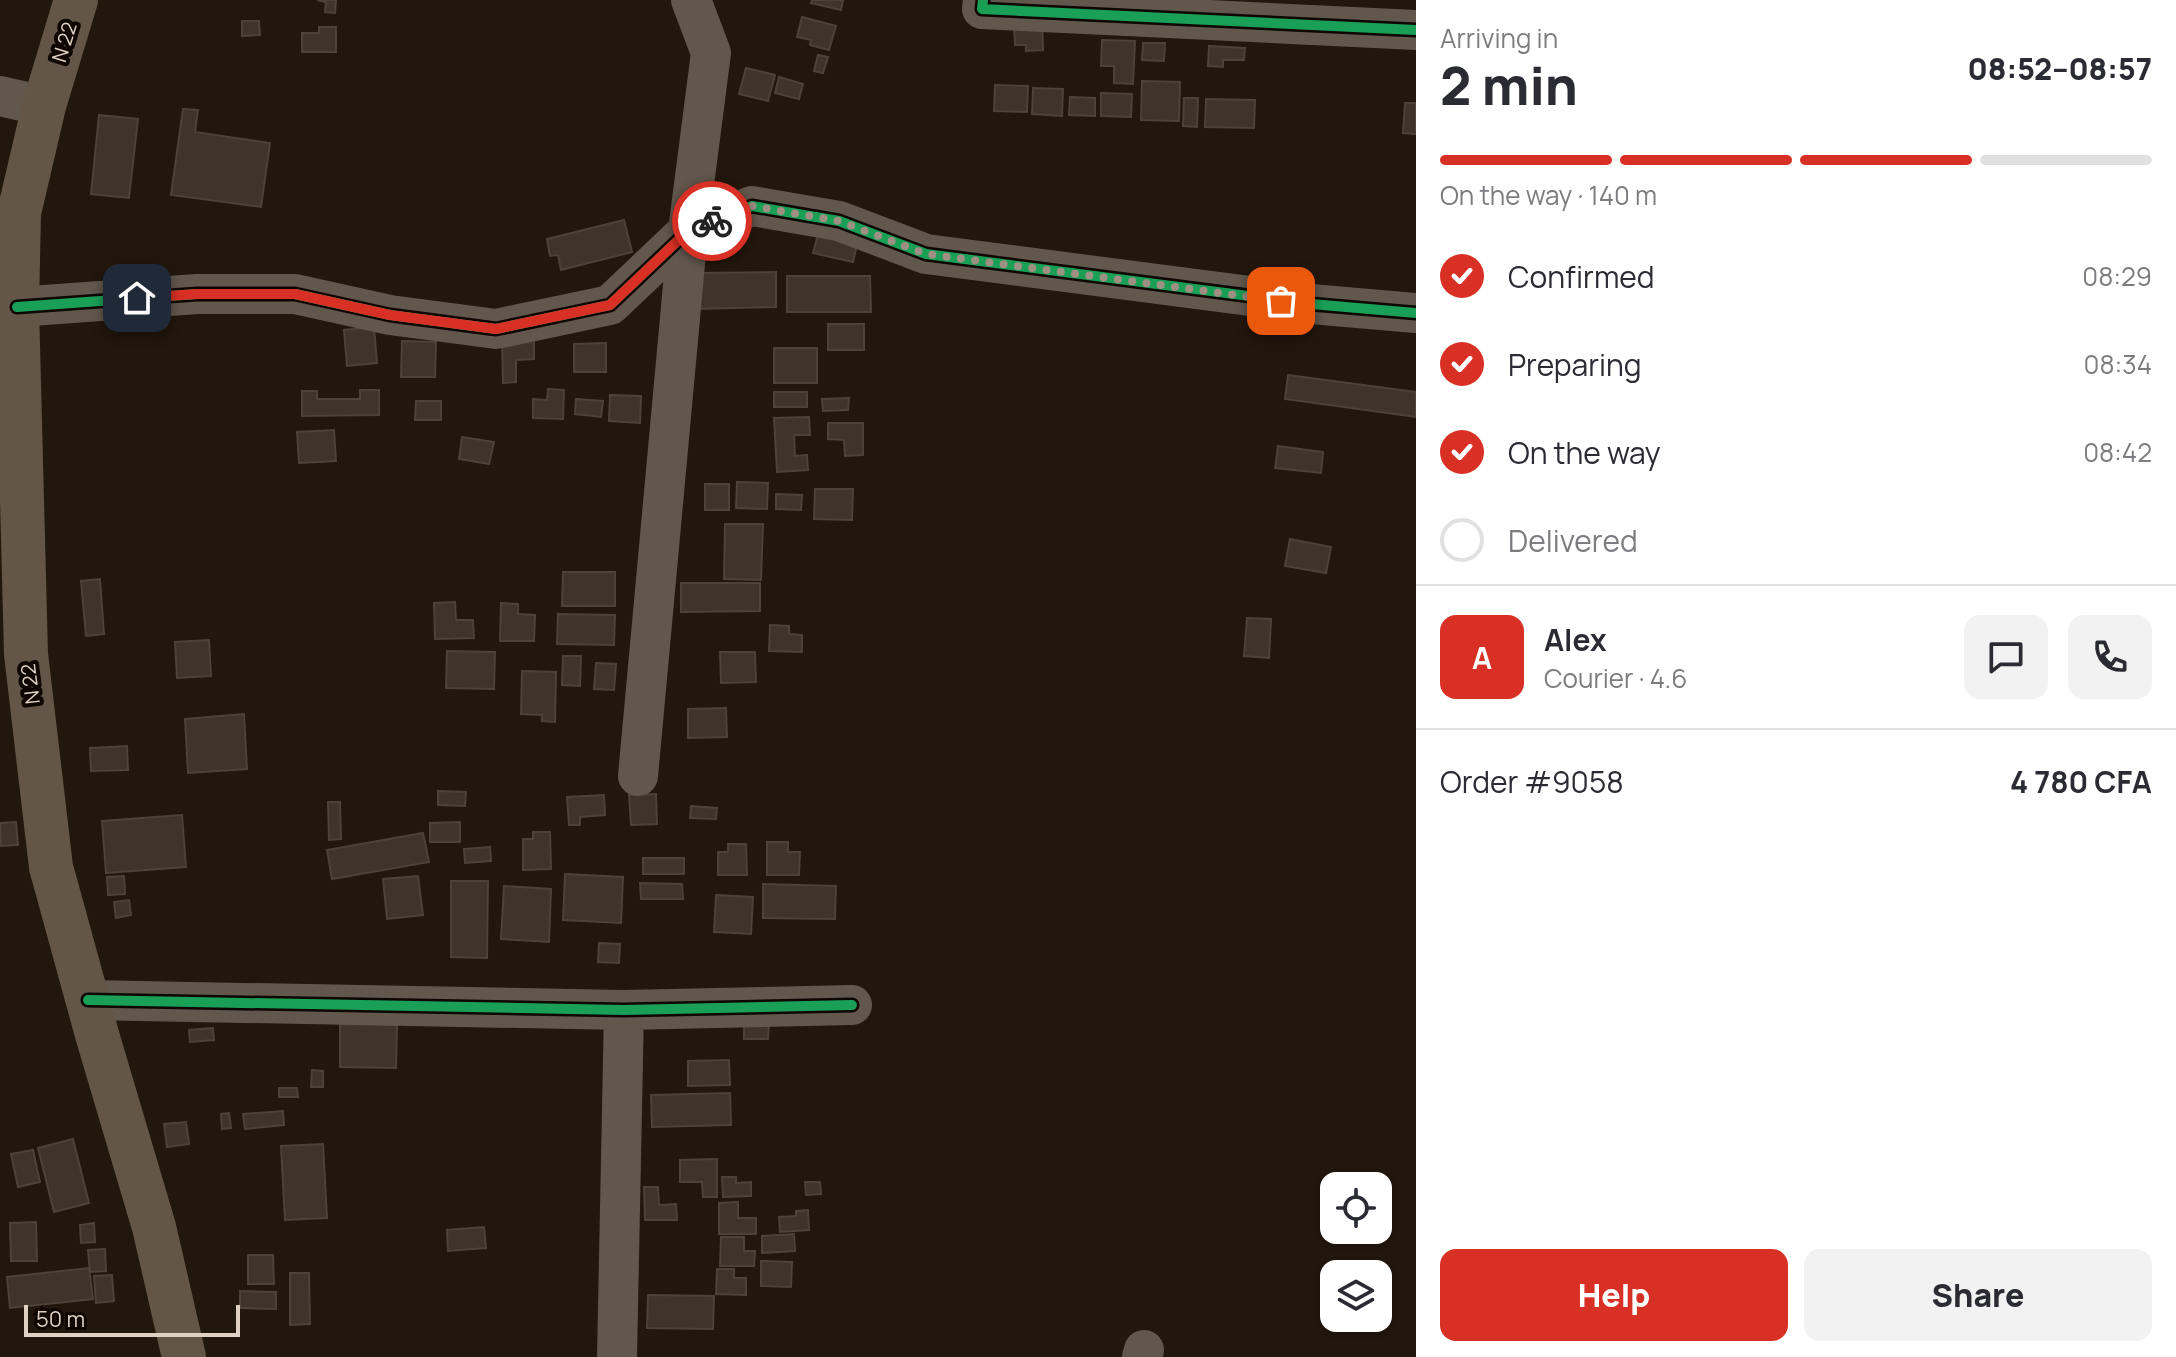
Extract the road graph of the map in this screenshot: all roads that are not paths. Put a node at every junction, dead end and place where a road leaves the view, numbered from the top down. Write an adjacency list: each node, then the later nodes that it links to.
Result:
1 (76, 0): 6 (main road, N 22 / N 22)
2 (691, 0): 7 (street)
3 (983, 0): 4 (street)
4 (1416, 30)
5 (0, 96): 6 (street)
6 (44, 106): 8 (main road, N 22 / N 22)
7 (688, 231): 8 (street); 9 (street); 10 (street)
8 (17, 307): 11 (main road, N 22 / N 22)
9 (1416, 313)
10 (638, 776)
11 (88, 1000): 13 (street); 14 (main road, N 22 / N 22)
12 (852, 1005): 13 (street)
13 (624, 1010): 15 (street)
14 (184, 1357)
15 (617, 1357)

